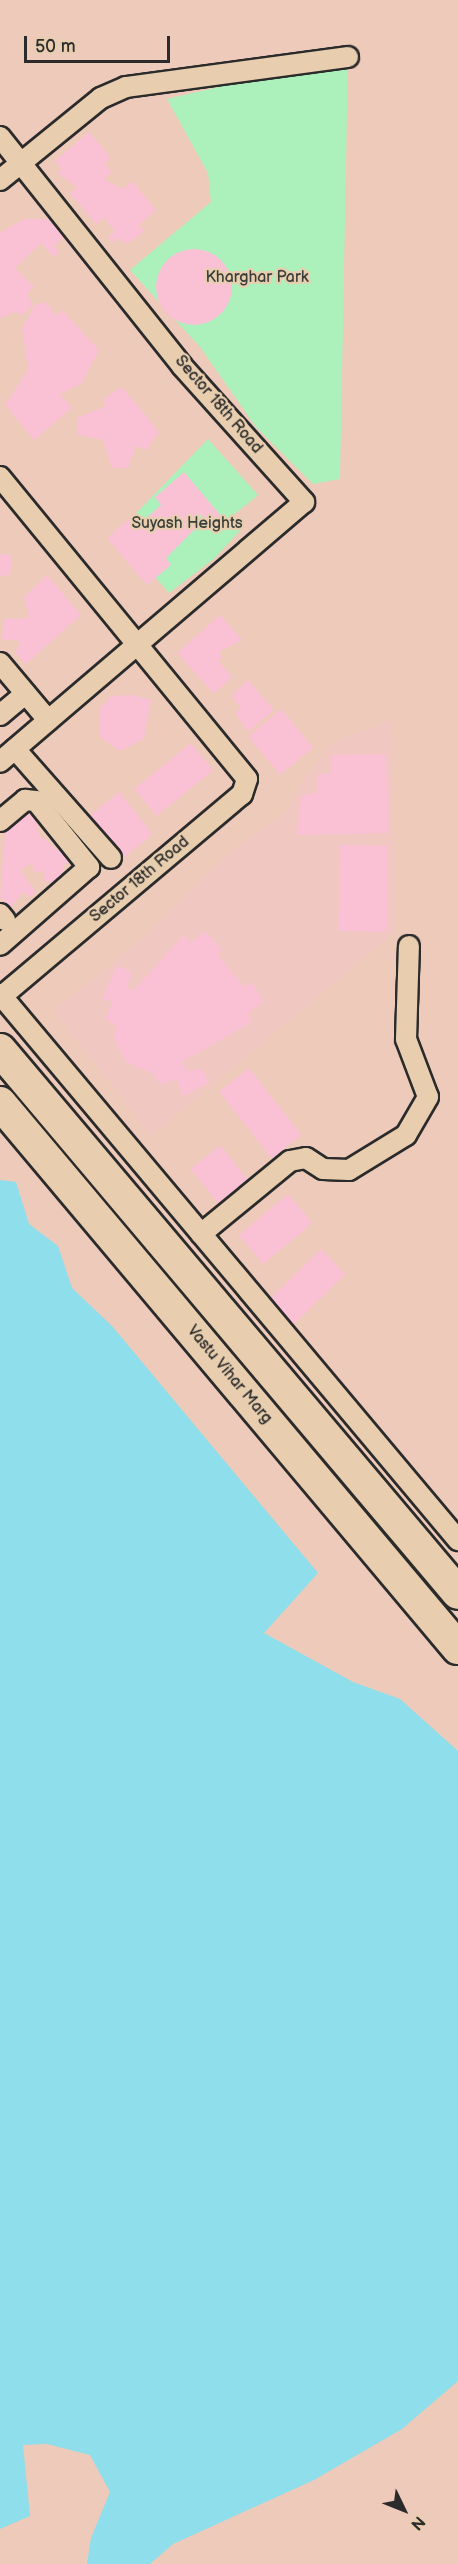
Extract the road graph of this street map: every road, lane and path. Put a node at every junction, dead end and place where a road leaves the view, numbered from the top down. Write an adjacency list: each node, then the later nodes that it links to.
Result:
1 (348, 57): 3 (street)
2 (0, 137): 3 (street, Sector 18th Road)
3 (22, 162): 4 (street); 6 (street, Sector 18th Road)
4 (0, 180)
5 (0, 477): 6 (street, Sector 18th Road)
6 (139, 642): 10 (street, Sector 18th Road); 16 (street, Sector 18th Road)
7 (0, 663): 8 (street)
8 (25, 693): 9 (street); 10 (street)
9 (0, 716)
10 (48, 720): 11 (street, Sector 18th Road)
11 (7, 755): 13 (street)
12 (0, 821): 14 (street)
13 (111, 858)
14 (0, 945)
15 (409, 946): 19 (street)
16 (1, 995): 19 (street)
17 (0, 1050): 21 (main road)
18 (0, 1103): 22 (main road, Vastu Vihar Marg)
19 (201, 1234): 20 (street)
20 (458, 1540)
21 (458, 1593)
22 (458, 1648)

